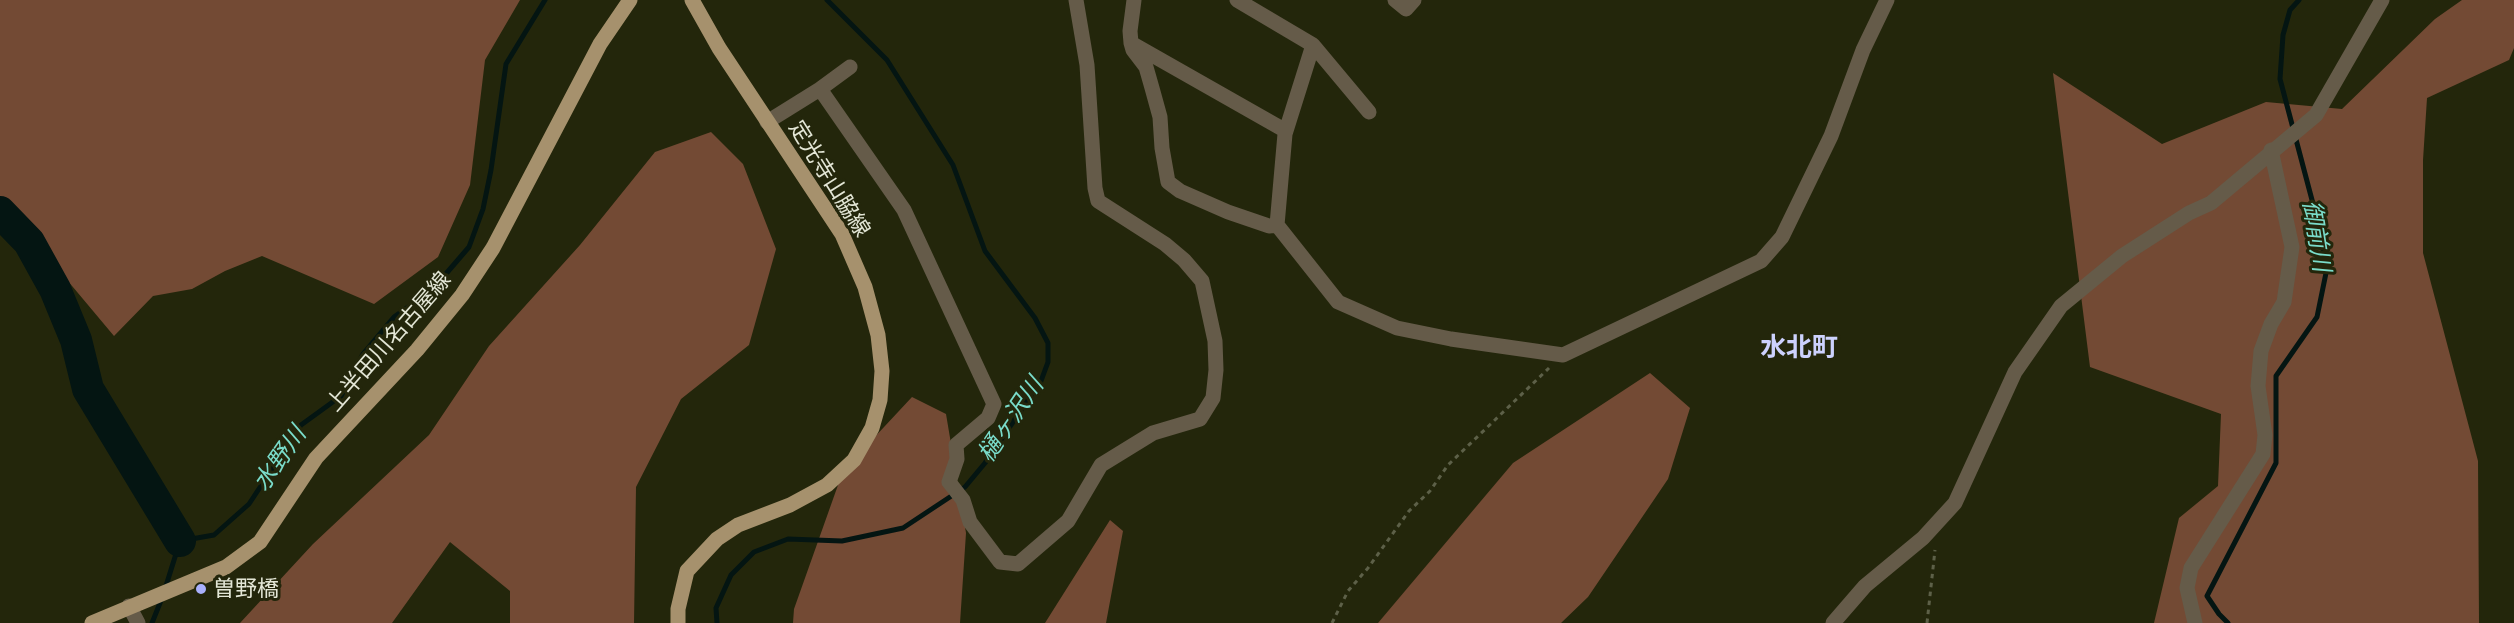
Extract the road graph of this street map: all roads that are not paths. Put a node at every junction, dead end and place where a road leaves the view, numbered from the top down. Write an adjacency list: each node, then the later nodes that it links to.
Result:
1 (630, 0): 19 (main road, 上半田川名古屋線)
2 (692, 0): 15 (main road, 定光寺山脇線)
3 (1076, 0): 13 (street)
4 (1134, 0): 10 (street)
5 (1237, 0): 11 (street)
6 (1395, 0): 7 (street)
7 (1414, 0)
8 (1887, 0): 18 (street)
9 (2382, 0): 17 (street)
10 (1131, 43): 16 (street); 18 (street)
11 (1313, 45): 14 (street); 16 (street)
12 (850, 67): 13 (street)
13 (820, 89): 15 (street)
14 (1369, 112)
15 (767, 122): 22 (main road, 定光寺山脇線)
16 (1286, 131): 18 (street)
17 (2271, 150): 23 (street); 24 (street)
18 (1277, 225)
19 (129, 606): 20 (main road, 上半田川名古屋線); 21 (street)
20 (92, 623)
21 (138, 623)
22 (678, 623)
23 (1833, 623)
24 (2195, 623)

